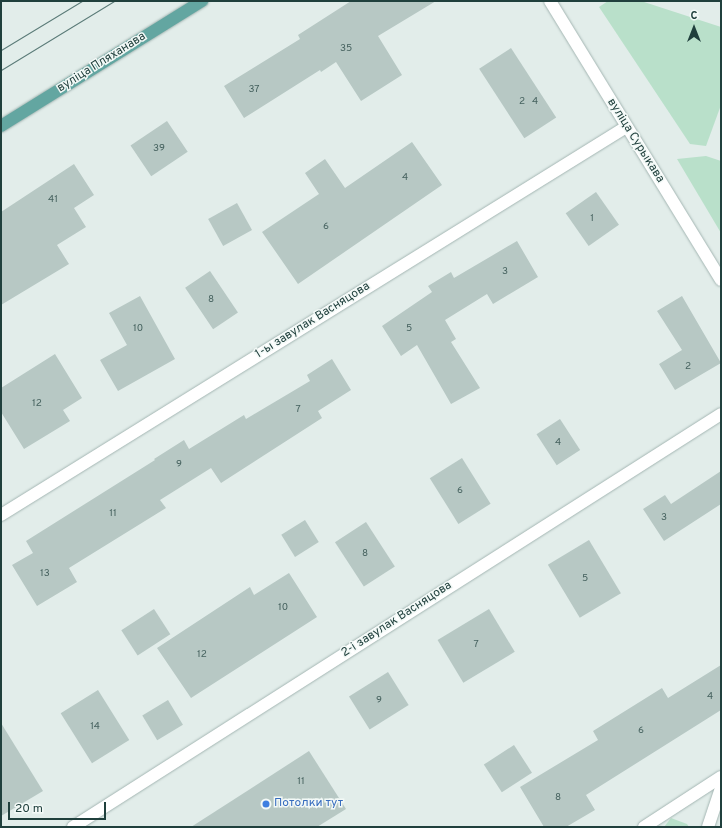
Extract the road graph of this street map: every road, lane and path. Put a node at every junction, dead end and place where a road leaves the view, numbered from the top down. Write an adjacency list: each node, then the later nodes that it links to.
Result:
1 (202, 1): 3 (main road, вуліца Пляханава)
2 (550, 1): 4 (street, вуліца Сурыкава)
3 (1, 126)
4 (626, 127): 5 (street, вуліца Сурыкава); 7 (street, 1-ы завулак Васняцова)
5 (721, 280)
6 (721, 414): 10 (street, 2-і завулак Васняцова)
7 (1, 515)
8 (721, 777): 11 (street)
9 (721, 788): 12 (street)
10 (73, 827)
11 (644, 827)
12 (708, 827)

